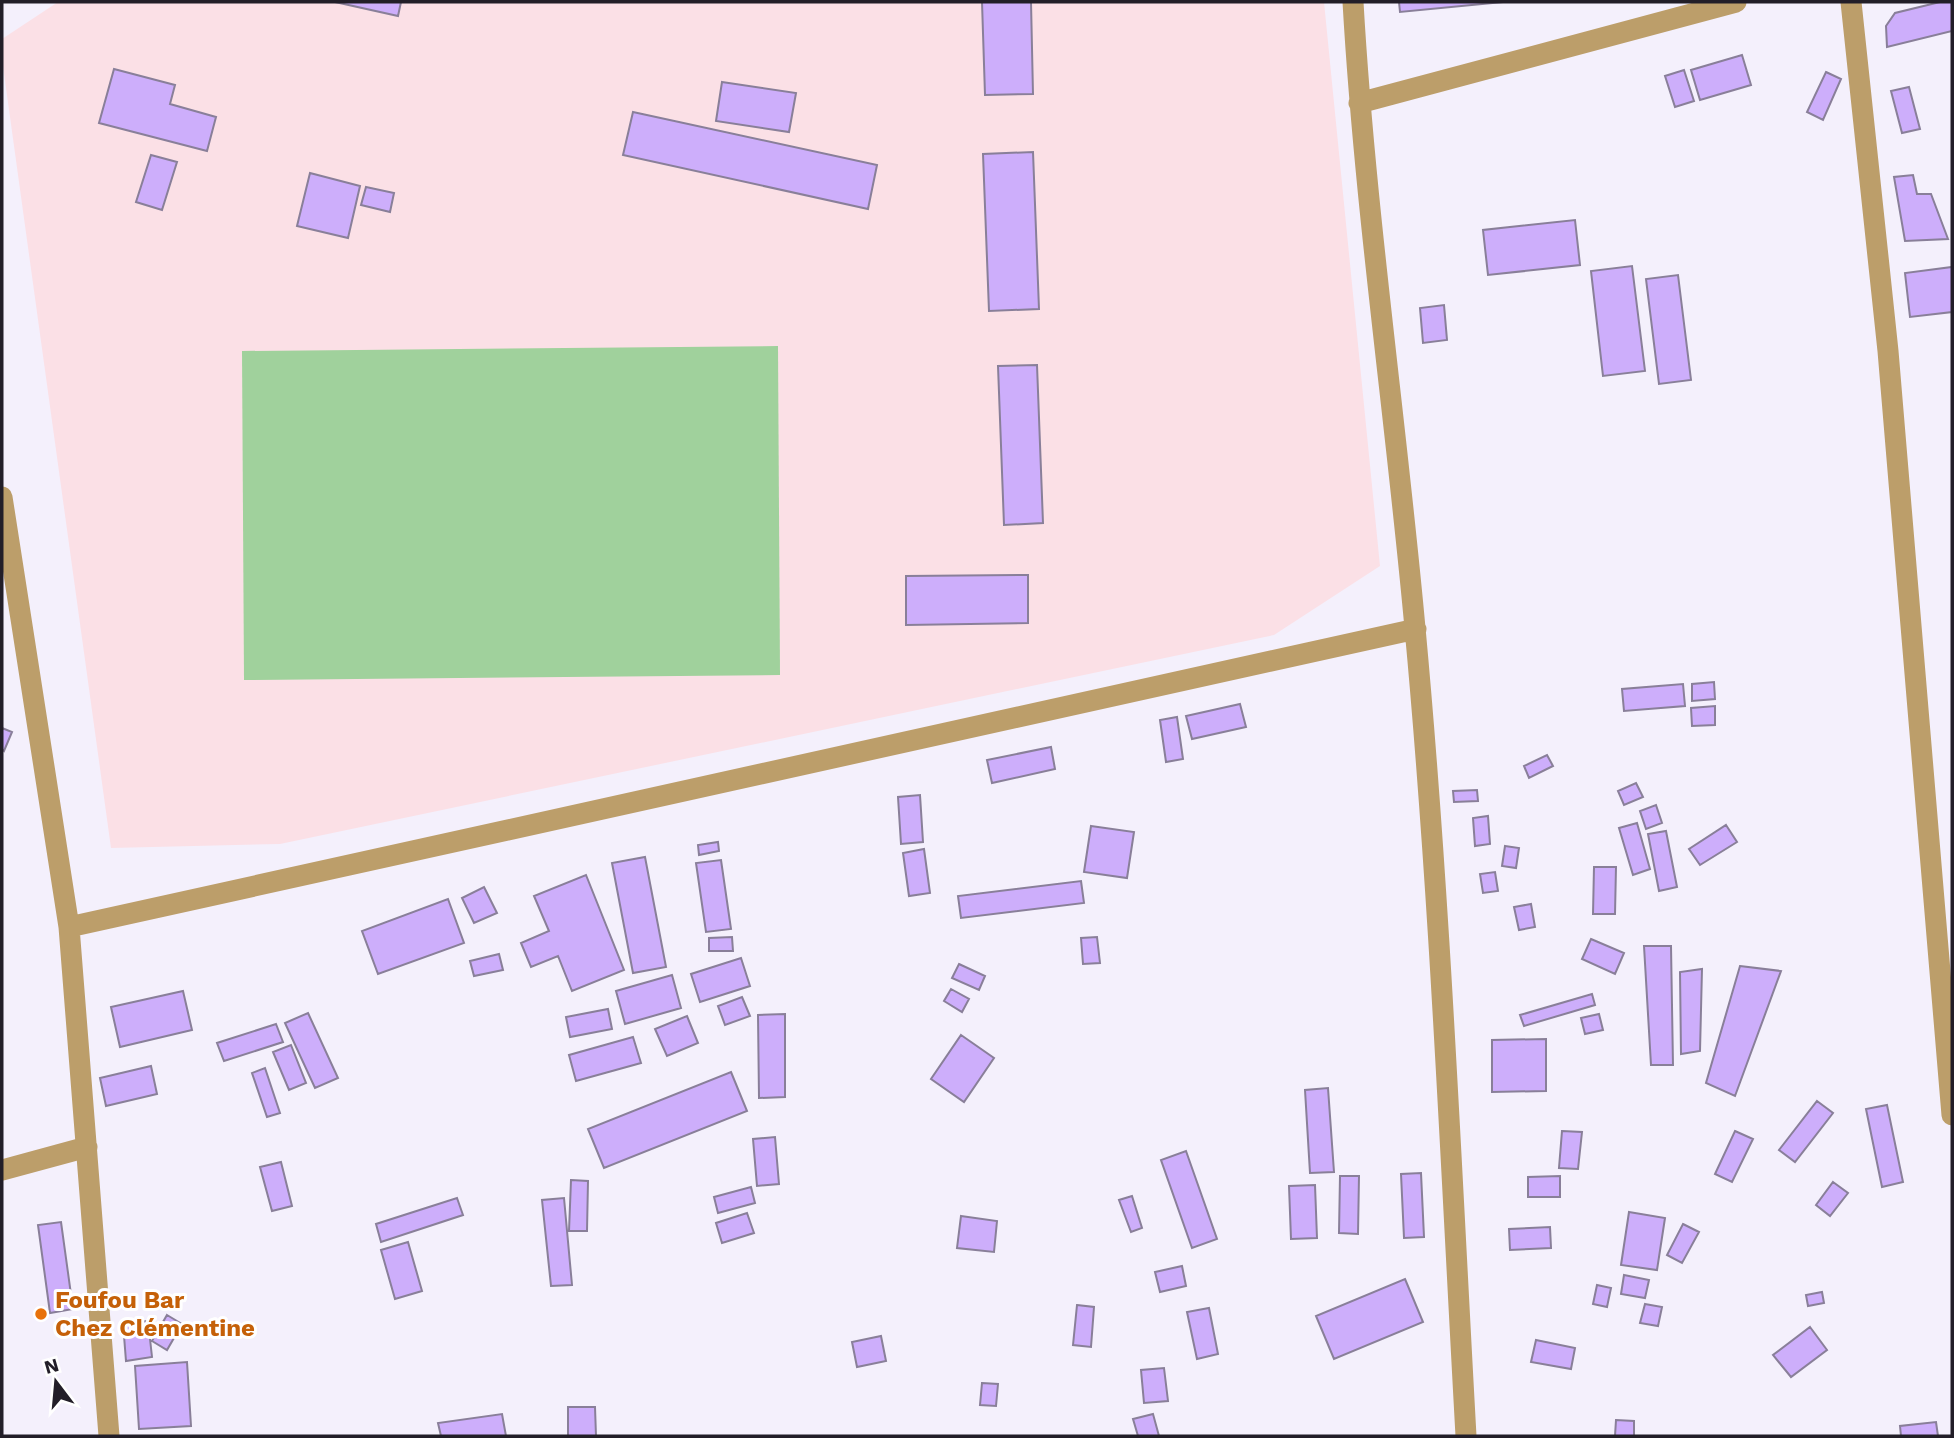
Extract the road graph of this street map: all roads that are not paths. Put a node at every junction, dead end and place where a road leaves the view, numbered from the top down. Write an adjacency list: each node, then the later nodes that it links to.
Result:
1 (1353, 2): 4 (street)
2 (1736, 2): 4 (street)
3 (1851, 2): 8 (street)
4 (1359, 103): 6 (street)
5 (2, 497): 7 (street)
6 (1416, 629): 7 (street); 12 (street)
7 (69, 927): 9 (street)
8 (1952, 1115)
9 (86, 1147): 10 (street); 11 (street)
10 (2, 1170)
11 (109, 1436)
12 (1466, 1436)

